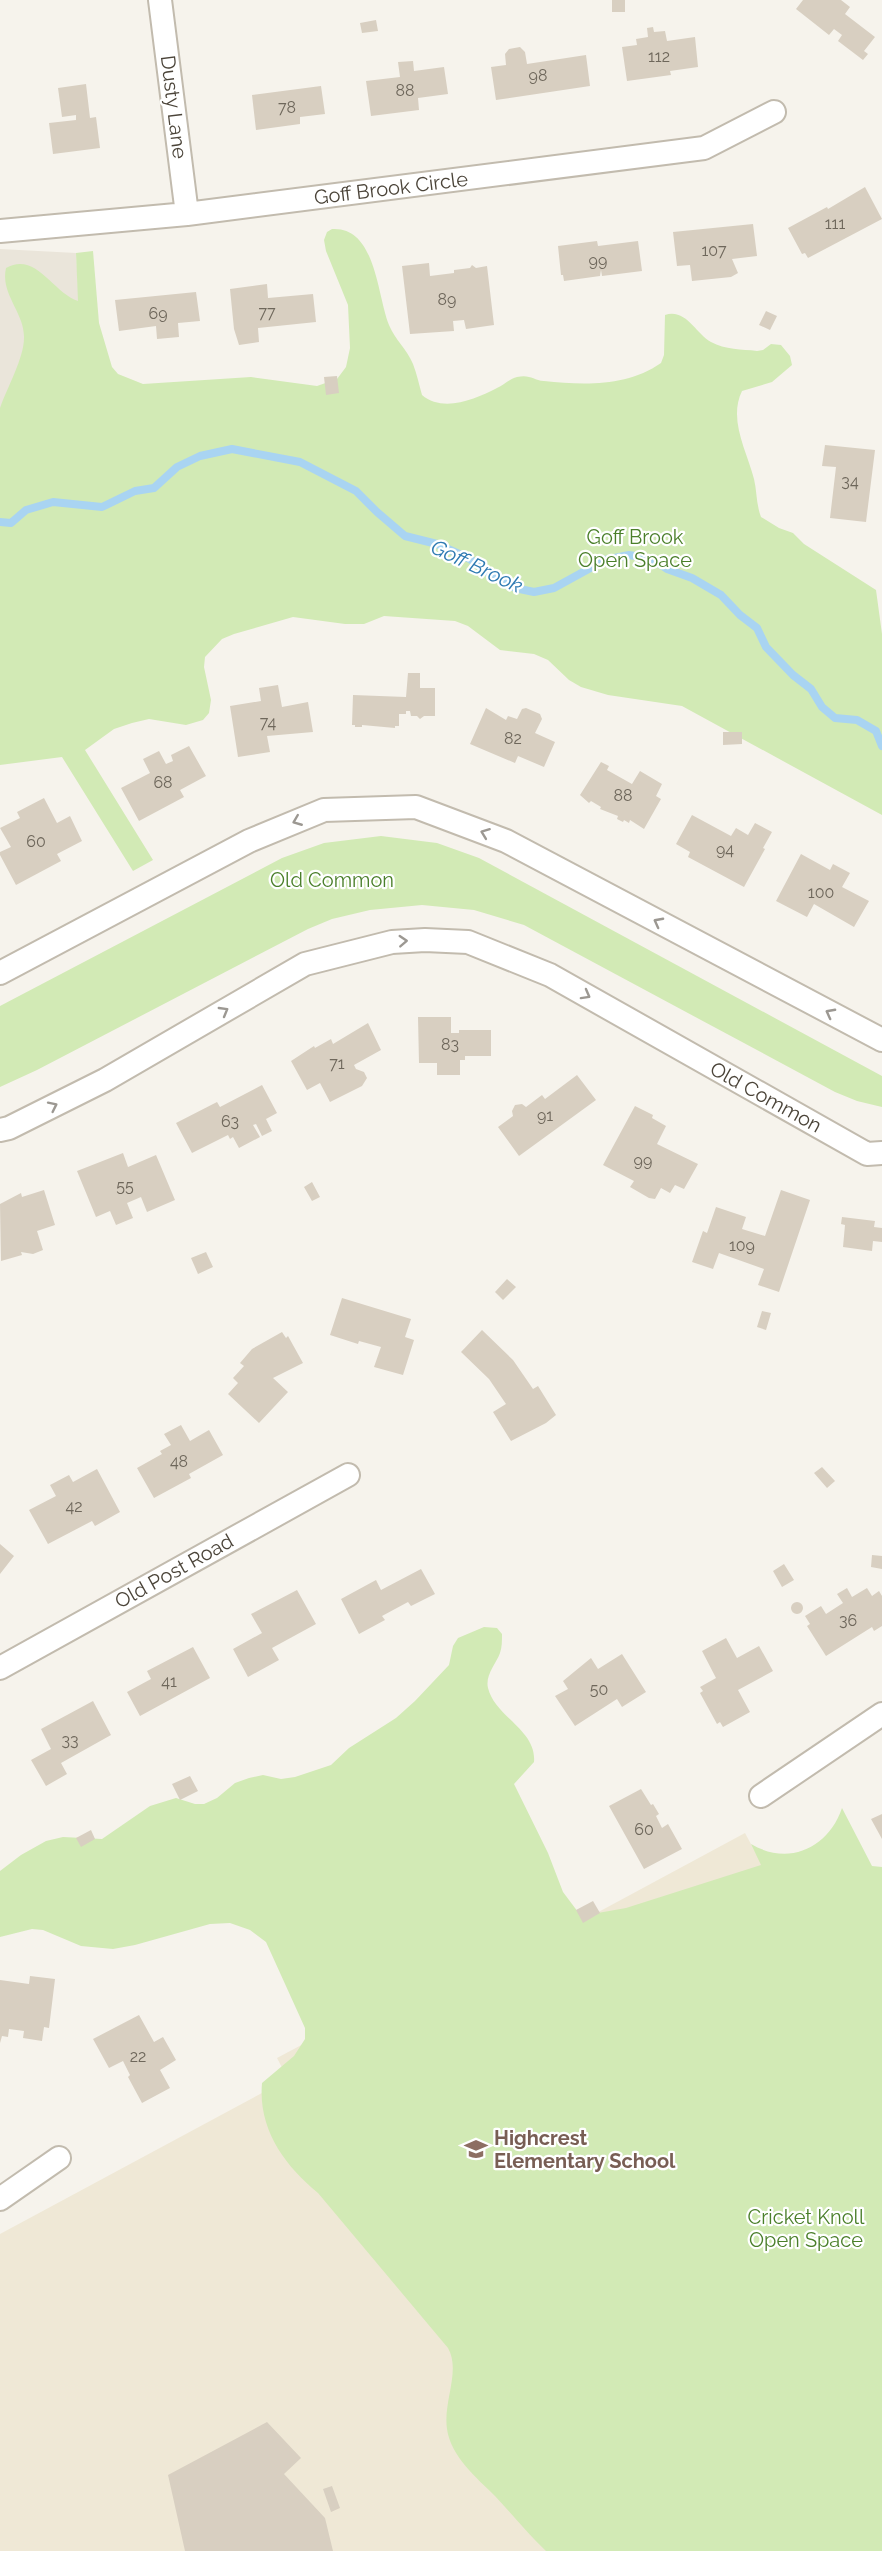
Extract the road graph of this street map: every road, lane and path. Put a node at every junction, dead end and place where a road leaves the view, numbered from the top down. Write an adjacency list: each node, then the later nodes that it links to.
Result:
1 (160, 0): 3 (street, Dusty Lane)
2 (774, 112): 3 (street, Goff Brook Circle)
3 (187, 214): 4 (street, Goff Brook Circle)
4 (0, 231)
5 (0, 973): 6 (street, one-way to 5)
6 (882, 1040)
7 (0, 1130): 8 (street, Old Common, one-way to 8)
8 (882, 1153)
9 (348, 1475): 10 (street, Old Post Road)
10 (0, 1668)
11 (882, 1714): 12 (street)
12 (761, 1796)
13 (59, 2158): 14 (street)
14 (0, 2199)

